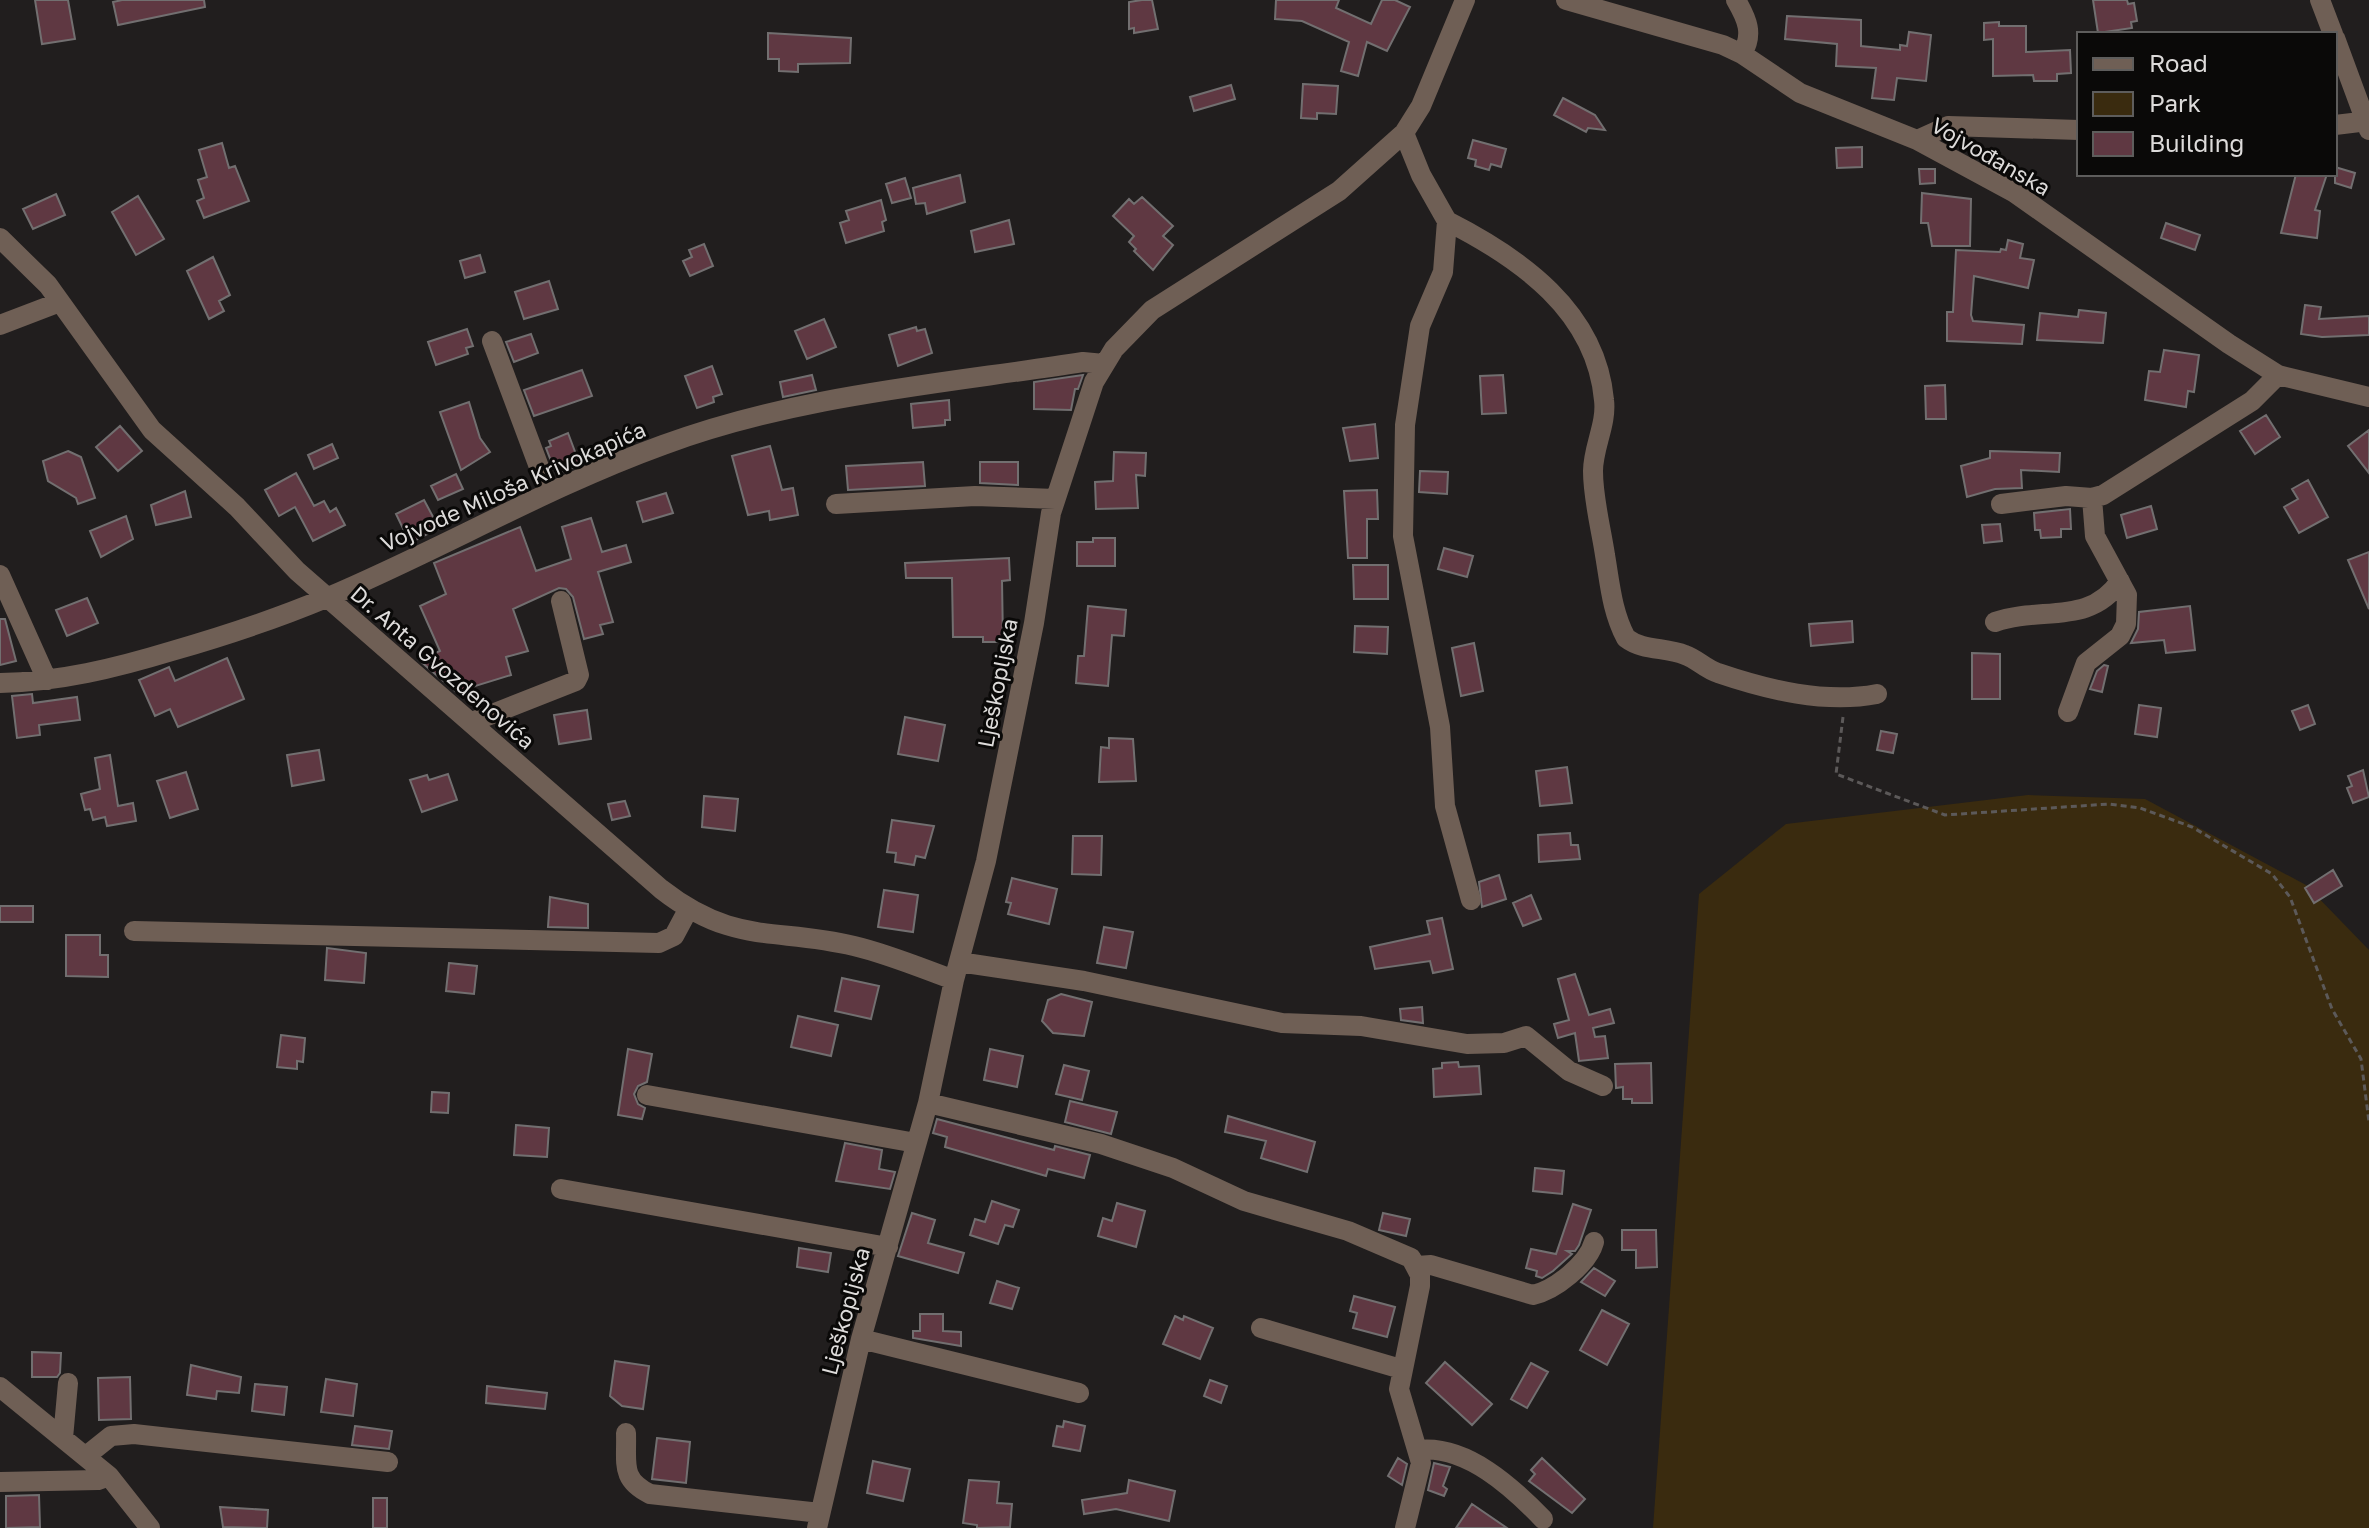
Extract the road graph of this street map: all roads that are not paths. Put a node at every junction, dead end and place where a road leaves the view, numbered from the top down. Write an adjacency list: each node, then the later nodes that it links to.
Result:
1 (1465, 0): 11 (street, Lješkopljska)
2 (1566, 0): 7 (street, Vojvođanska)
3 (1736, 0): 7 (street)
4 (2320, 0): 5 (street)
5 (2332, 32)
6 (2337, 44): 8 (street)
7 (1742, 54): 12 (street, Vojvođanska)
8 (2368, 124): 9 (street)
9 (2337, 125)
10 (2077, 130): 12 (street)
11 (1404, 133): 13 (street); 18 (street, Lješkopljska)
12 (1917, 140): 19 (street, Vojvođanska)
13 (1447, 221): 33 (street); 36 (street)
14 (0, 238): 15 (street, Dr. Anta Gvozdenovića)
15 (60, 302): 16 (street); 28 (street, Dr. Anta Gvozdenovića)
16 (0, 325)
17 (492, 341): 21 (street)
18 (1104, 364): 21 (street, Vojvode Miloša Krivokapića); 23 (street, Lješkopljska)
19 (2278, 375): 20 (street, Vojvođanska); 22 (street)
20 (2369, 397)
21 (548, 491): 28 (street, Vojvode Miloša Krivokapića)
22 (2092, 498): 25 (street); 27 (street)
23 (1055, 499): 24 (street); 39 (street, Lješkopljska)
24 (836, 504)
25 (2001, 504)
26 (0, 575): 31 (street)
27 (2120, 581): 30 (street); 34 (street)
28 (327, 597): 31 (street, Vojvode Miloša Krivokapića); 35 (street, Dr. Anta Gvozdenovića)
29 (561, 601): 35 (street)
30 (1995, 622)
31 (47, 680): 32 (street, Vojvode Miloša Krivokapića)
32 (0, 683)
33 (1877, 694)
34 (2068, 712)
35 (472, 722): 37 (street, Dr. Anta Gvozdenovića)
36 (1471, 900)
37 (689, 908): 38 (street); 39 (street, Dr. Anta Gvozdenovića)
38 (134, 931)
39 (956, 971): 40 (street, Dr. Anta Gvozdenovića); 42 (street, Lješkopljska)
40 (1603, 1086)
41 (647, 1095): 43 (street)
42 (928, 1103): 43 (street, Lješkopljska); 47 (street)
43 (916, 1143): 46 (street, Lješkopljska)
44 (561, 1189): 46 (street)
45 (1594, 1242): 47 (street)
46 (888, 1247): 49 (street, Lješkopljska)
47 (1417, 1266): 50 (street)
48 (1261, 1328): 50 (street)
49 (861, 1339): 53 (street); 62 (street, Lješkopljska)
50 (1401, 1369): 56 (street)
51 (68, 1383): 55 (street)
52 (0, 1387): 55 (street)
53 (1079, 1393)
54 (626, 1433): 62 (street)
55 (63, 1438): 57 (street)
56 (1419, 1450): 61 (street); 64 (street)
57 (86, 1456): 58 (street); 59 (street)
58 (388, 1462)
59 (109, 1476): 60 (street); 63 (street)
60 (0, 1482)
61 (1543, 1519)
62 (818, 1520)
63 (150, 1528)
64 (1405, 1528)

